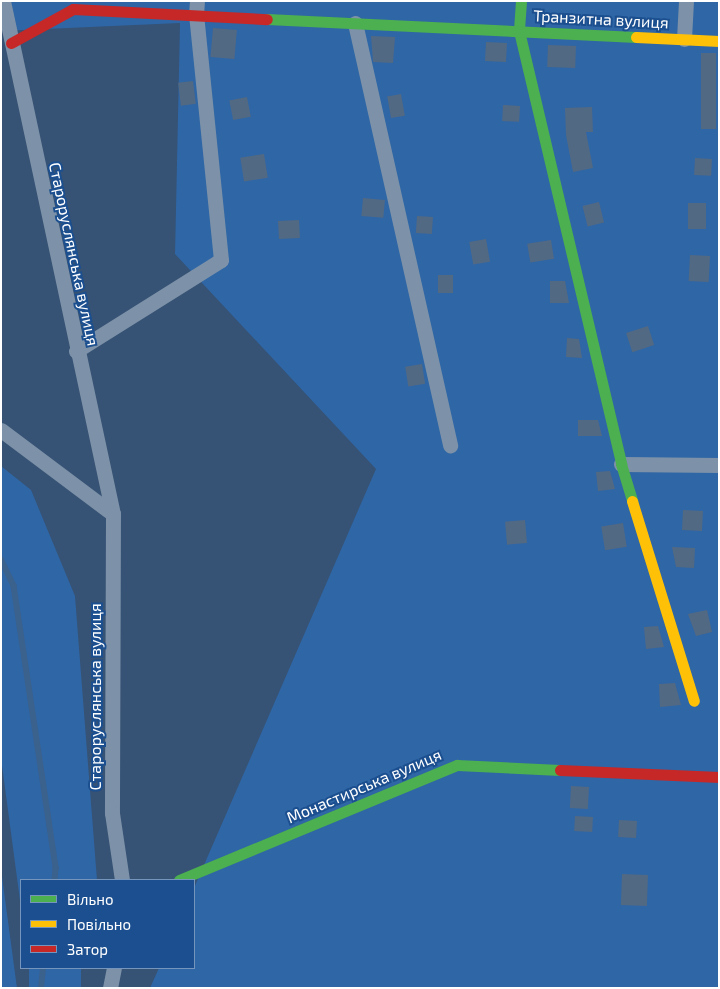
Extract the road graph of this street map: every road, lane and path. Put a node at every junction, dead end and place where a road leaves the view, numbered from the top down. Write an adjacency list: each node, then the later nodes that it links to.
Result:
1 (4, 1): 9 (street, Староруслянська вулиця)
2 (521, 1): 6 (street)
3 (686, 1): 7 (street)
4 (197, 8): 5 (street, Транзитна вулиця); 9 (street, Транзитна вулиця); 10 (street)
5 (356, 23): 6 (street, Транзитна вулиця); 12 (street)
6 (519, 31): 7 (street, Транзитна вулиця); 13 (street)
7 (684, 39): 8 (street, Транзитна вулиця)
8 (719, 41)
9 (11, 43): 10 (street, Староруслянська вулиця)
10 (76, 351): 15 (street, Староруслянська вулиця)
11 (1, 430): 15 (street)
12 (450, 445)
13 (621, 464): 14 (street); 16 (street)
14 (719, 465)
15 (113, 514): 18 (street, Староруслянська вулиця)
16 (694, 701)
17 (719, 777): 19 (street, Монастирська вулиця)
18 (122, 879)
19 (181, 879)
20 (114, 969): 21 (street)
21 (110, 988)

